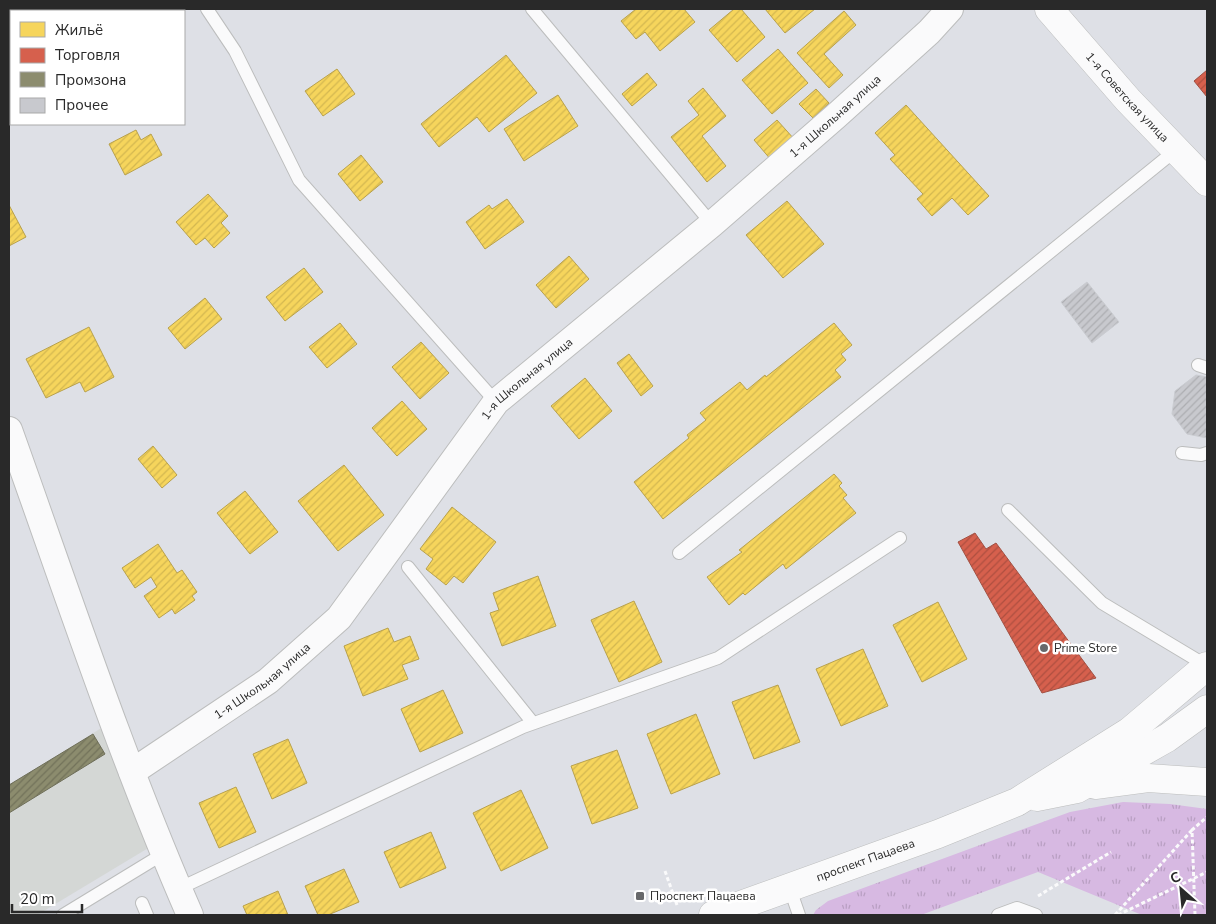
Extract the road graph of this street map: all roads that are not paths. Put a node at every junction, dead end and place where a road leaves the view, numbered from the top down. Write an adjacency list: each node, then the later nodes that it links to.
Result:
1 (207, 9): 8 (lane)
2 (532, 9): 7 (lane)
3 (950, 9): 7 (street, 1-я Школьная улица)
4 (1049, 9): 5 (main road, 1-я Советская улица)
5 (1176, 150): 6 (main road, 1-я Советская улица); 14 (lane)
6 (1207, 182)
7 (712, 224): 8 (street, 1-я Школьная улица)
8 (496, 402): 19 (street, 1-я Школьная улица)
9 (9, 430): 19 (street)
10 (1182, 453): 11 (lane)
11 (1207, 453)
12 (1008, 510): 16 (lane)
13 (900, 538): 18 (lane)
14 (679, 553)
15 (408, 567): 18 (lane)
16 (1207, 666): 22 (main road, проспект Пацаева)
17 (1207, 709): 21 (main road, проспект Пацаева)
18 (533, 723): 24 (lane)
19 (132, 772): 23 (street)
20 (1207, 782): 21 (main road)
21 (1077, 789): 22 (main road, проспект Пацаева)
22 (1017, 802): 25 (main road, проспект Пацаева)
23 (163, 854): 24 (street); 27 (lane)
24 (178, 889): 29 (street)
25 (790, 889): 30 (main road, проспект Пацаева); 31 (lane)
26 (142, 902): 28 (lane)
27 (63, 915)
28 (147, 915)
29 (190, 915)
30 (713, 915)
31 (799, 915)
32 (998, 915): 33 (lane)
33 (1036, 915)

